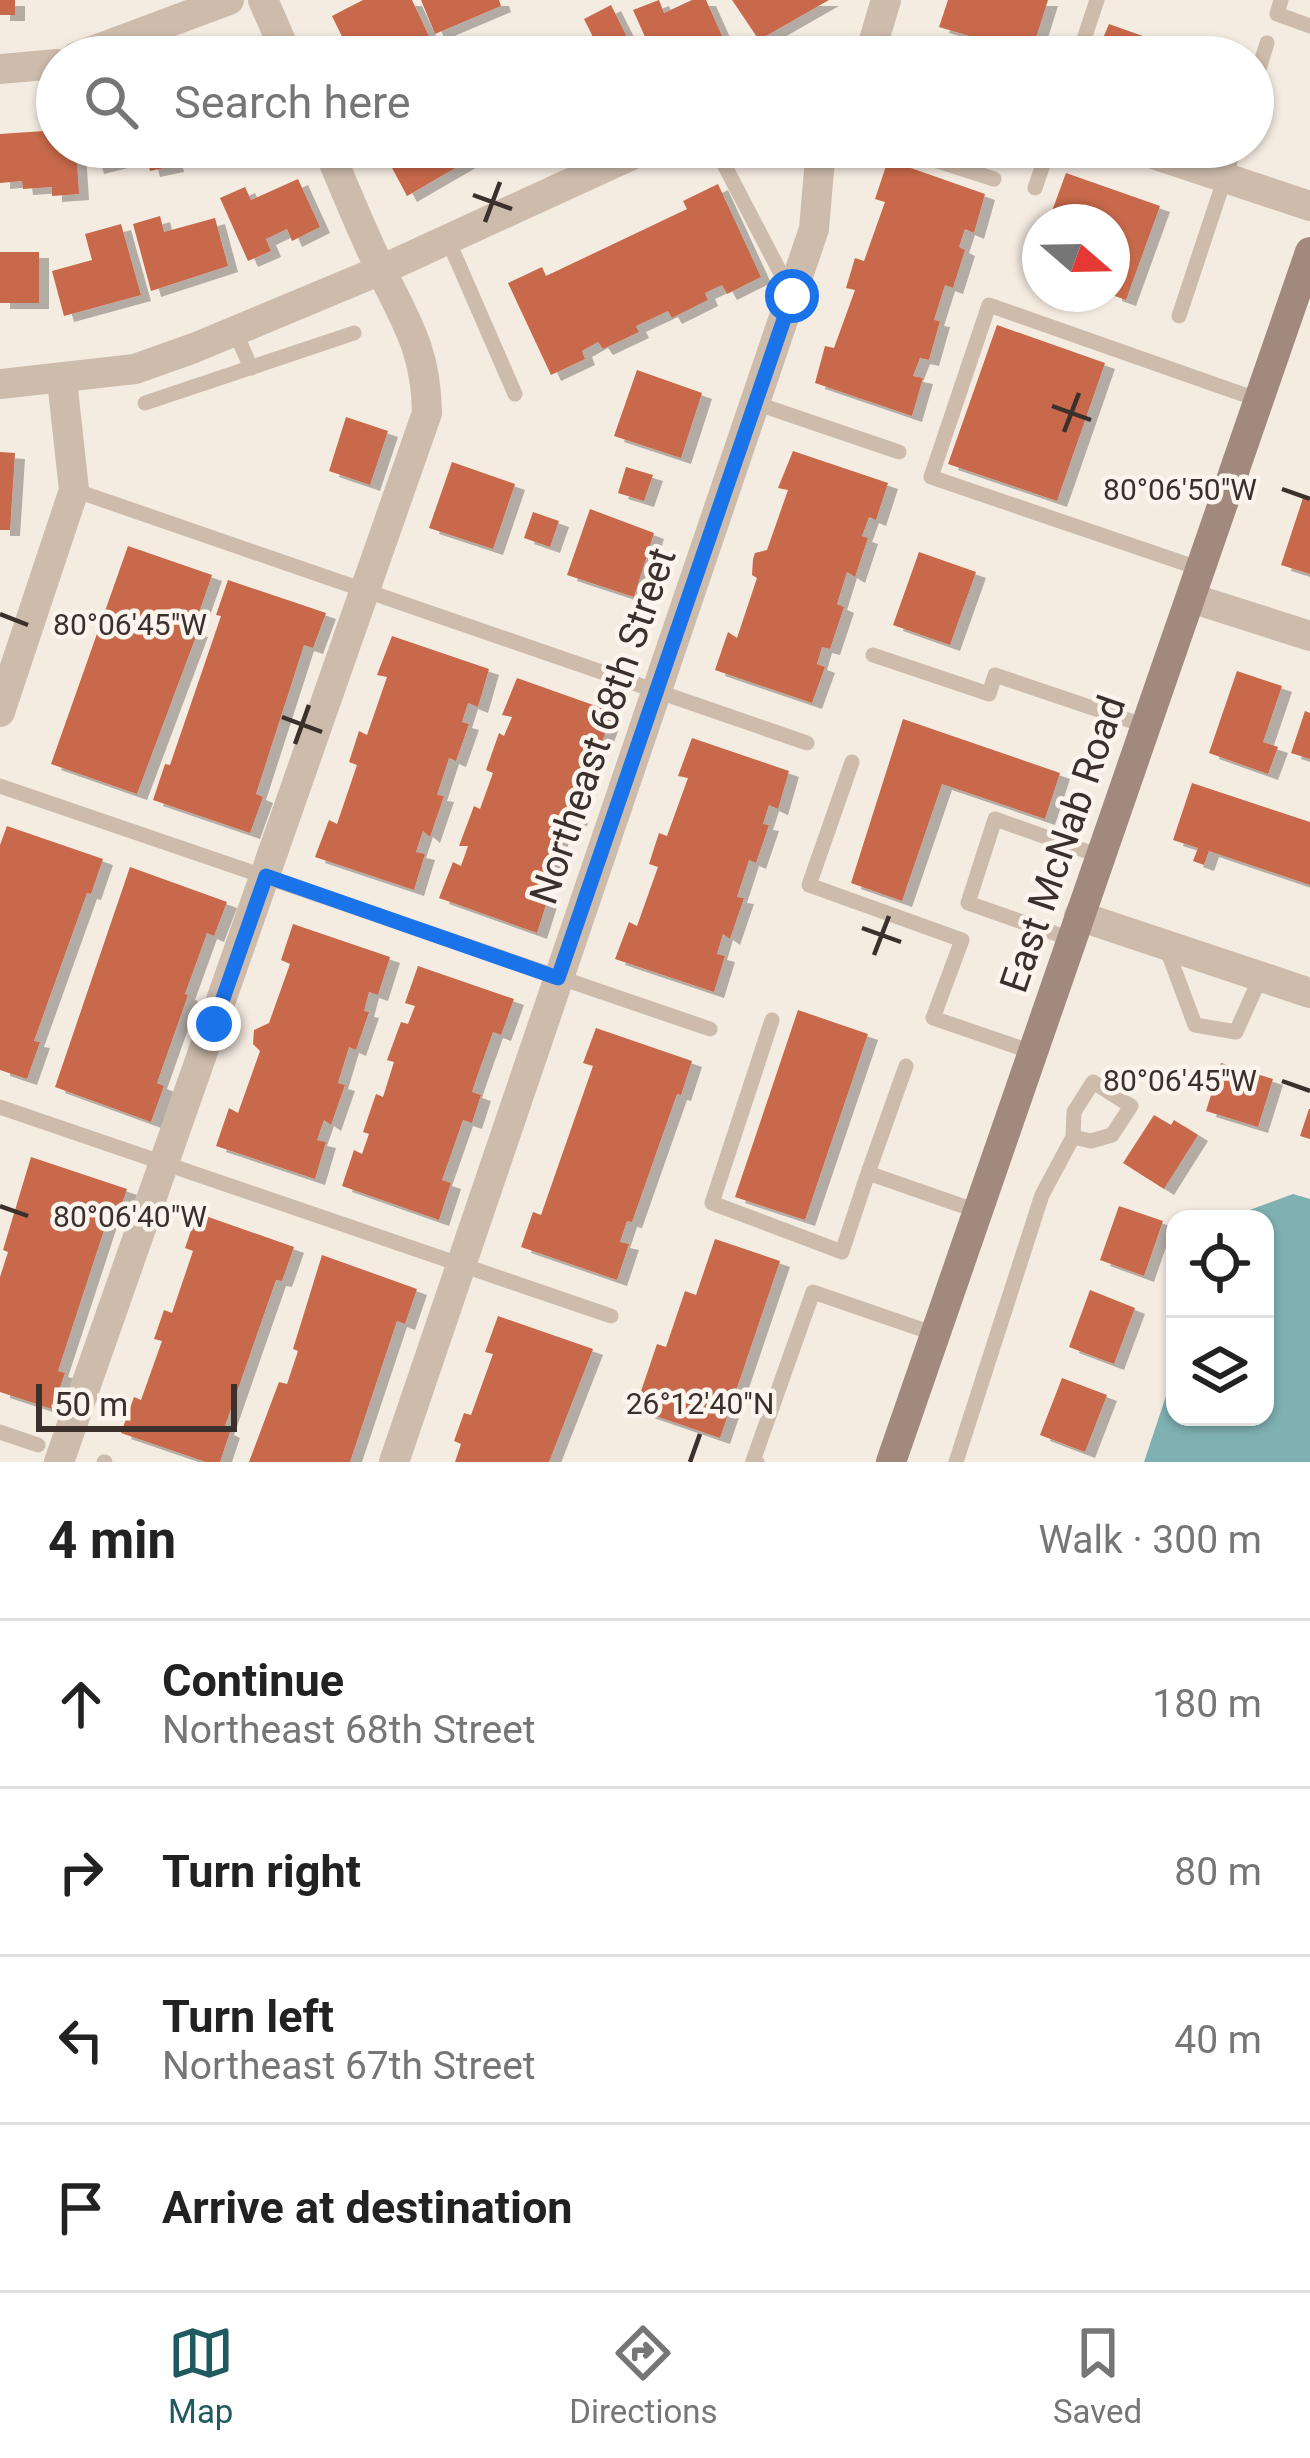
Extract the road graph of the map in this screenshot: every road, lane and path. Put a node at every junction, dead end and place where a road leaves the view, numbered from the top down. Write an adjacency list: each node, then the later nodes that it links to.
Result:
1 (230, 0): 7 (street)
2 (263, 0): 8 (street)
3 (886, 0): 9 (street)
4 (1097, 0): 10 (lane)
5 (1281, 0): 6 (lane)
6 (1310, 26)
7 (133, 36)
8 (279, 36)
9 (875, 36)
10 (1085, 36)
11 (36, 66): 12 (street)
12 (0, 69)
13 (336, 168): 27 (street)
14 (604, 168): 25 (street)
15 (726, 168): 28 (lane)
16 (819, 168): 28 (street, Northeast 68th Street)
17 (960, 168): 22 (lane)
18 (1041, 168): 23 (lane)
19 (1196, 168): 21 (street)
20 (1229, 168): 21 (lane)
21 (1226, 178): 24 (street); 29 (lane)
22 (994, 179)
23 (1035, 188)
24 (1310, 206)
25 (448, 240): 27 (street); 35 (lane)
26 (1310, 252): 36 (street, East McNab Road)
27 (381, 270): 30 (street); 42 (street)
28 (792, 296): 37 (street, Northeast 68th Street)
29 (1179, 316)
30 (235, 331): 32 (lane); 33 (street)
31 (354, 333): 32 (lane)
32 (251, 368): 38 (lane)
33 (62, 380): 34 (street); 40 (street)
34 (0, 384)
35 (514, 394)
36 (1259, 400): 41 (street, East McNab Road); 41 (lane)
37 (754, 403): 39 (lane); 45 (street, Northeast 68th Street)
38 (145, 404)
39 (899, 452)
40 (74, 490): 42 (lane); 46 (street)
41 (1196, 584): 43 (street); 47 (street, East McNab Road)
42 (366, 588): 45 (lane); 52 (street)
43 (1310, 636)
44 (874, 655): 47 (lane)
45 (657, 690): 48 (lane); 56 (street, Northeast 68th Street)
46 (0, 712)
47 (1146, 726): 51 (street, East McNab Road)
48 (808, 742)
49 (852, 762): 60 (lane)
50 (0, 786): 52 (lane)
51 (1100, 856): 53 (street, East McNab Road); 53 (lane)
52 (266, 876): 56 (lane); 64 (street)
53 (1075, 928): 54 (street); 60 (street, East McNab Road)
54 (1165, 944): 55 (street); 55 (lane)
55 (1261, 976): 57 (street)
56 (558, 978): 59 (lane); 67 (street, Northeast 68th Street)
57 (1310, 993)
58 (772, 1020): 65 (lane)
59 (710, 1029)
60 (1032, 1052): 66 (street, East McNab Road)
61 (907, 1066): 65 (lane)
62 (0, 1107): 64 (lane)
63 (1073, 1137): 75 (lane)
64 (164, 1163): 67 (lane); 71 (street)
65 (868, 1173): 66 (lane)
66 (977, 1211): 69 (street, East McNab Road)
67 (461, 1264): 68 (lane); 72 (street, Northeast 68th Street)
68 (611, 1316)
69 (935, 1334): 73 (lane); 74 (street, East McNab Road)
70 (0, 1432): 71 (lane)
71 (49, 1454)
72 (394, 1462)
73 (757, 1462)
74 (891, 1462)
75 (956, 1462)

